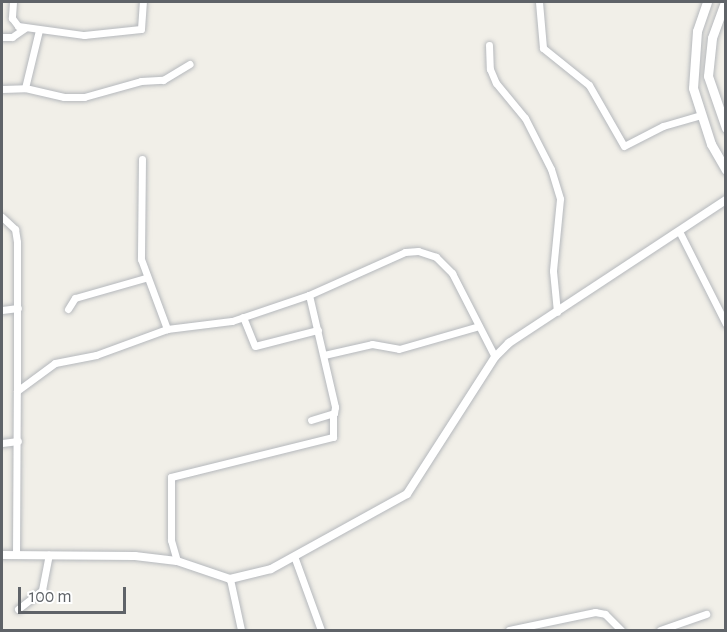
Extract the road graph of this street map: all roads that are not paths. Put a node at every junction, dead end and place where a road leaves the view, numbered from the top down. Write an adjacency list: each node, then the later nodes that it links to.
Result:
1 (13, 2): 6 (street)
2 (143, 2): 7 (street)
3 (539, 2): 13 (street)
4 (707, 2): 13 (main road)
5 (725, 2): 14 (main road)
6 (26, 28): 7 (street); 8 (street)
7 (39, 30): 11 (street)
8 (2, 37)
9 (489, 45): 25 (street)
10 (190, 64): 11 (street)
11 (25, 88): 12 (street)
12 (2, 89)
13 (701, 115): 16 (main road)
14 (726, 128)
15 (142, 159): 20 (street)
16 (726, 170)
17 (726, 200): 19 (street)
18 (2, 217): 22 (street)
19 (680, 233): 25 (street); 27 (street)
20 (145, 278): 23 (street); 29 (street)
21 (309, 295): 26 (street); 28 (street); 30 (street)
22 (18, 308): 24 (street); 33 (street)
23 (68, 309)
24 (2, 310)
25 (557, 312): 32 (street)
26 (243, 317): 29 (street); 30 (street)
27 (726, 324)
28 (479, 326): 31 (street); 32 (street)
29 (167, 329): 33 (street)
30 (318, 330): 31 (street)
31 (324, 355): 34 (street)
32 (495, 357): 41 (street)
33 (16, 391): 36 (street)
34 (333, 414): 35 (street); 42 (street)
35 (311, 420)
36 (18, 441): 37 (street); 39 (street)
37 (2, 443)
38 (2, 555): 39 (street)
39 (16, 555): 40 (street)
40 (49, 555): 42 (street); 44 (street)
41 (294, 556): 43 (street); 47 (street)
42 (177, 561): 43 (street)
43 (230, 579): 46 (street)
44 (18, 609)
45 (706, 614): 50 (street)
46 (241, 630)
47 (321, 630)
48 (509, 630): 49 (street)
49 (621, 630)
50 (660, 630)

